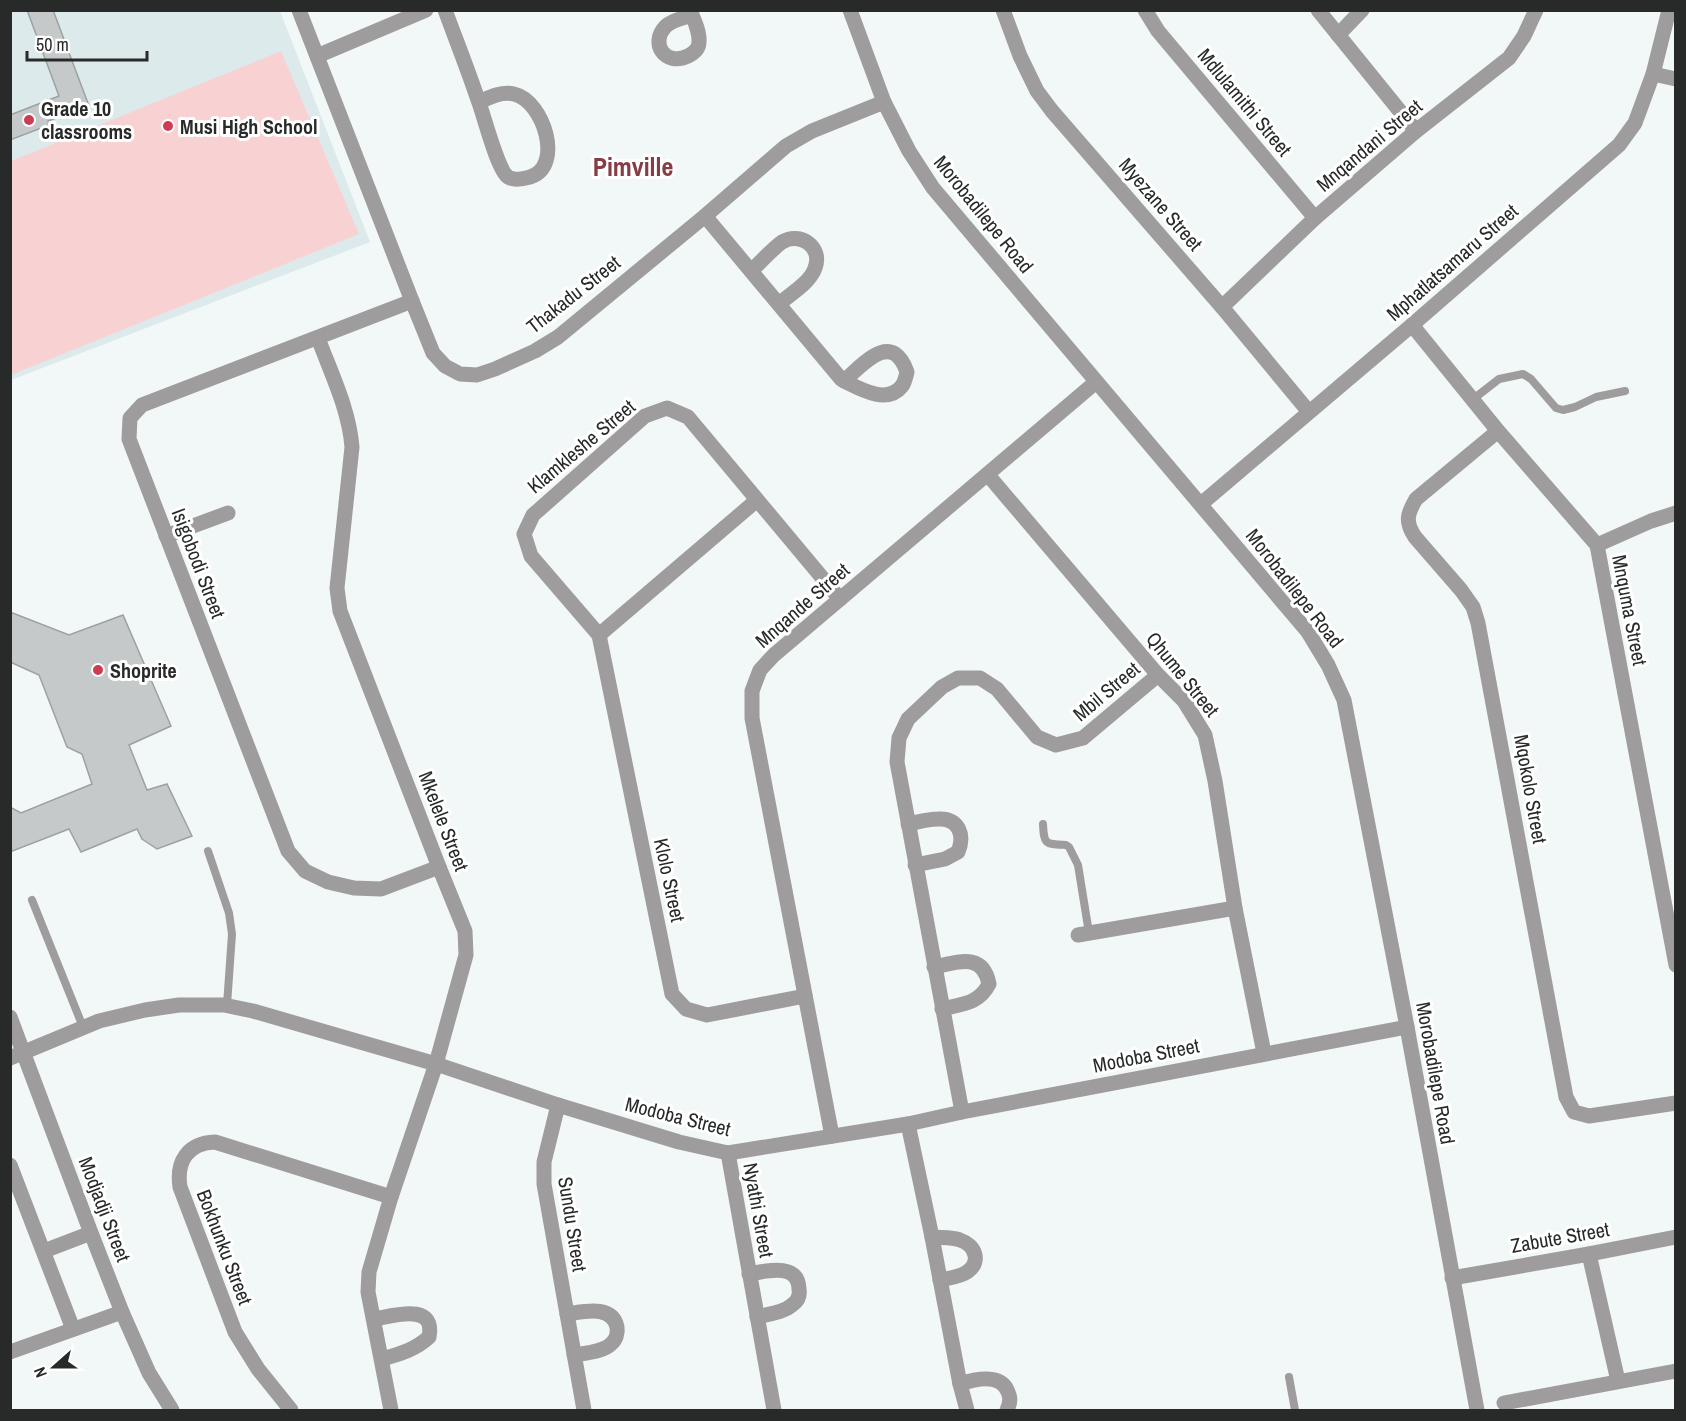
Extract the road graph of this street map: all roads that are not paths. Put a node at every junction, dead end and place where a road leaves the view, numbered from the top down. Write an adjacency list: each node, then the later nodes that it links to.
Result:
1 (299, 10): 12 (street, Thakadu Street)
2 (426, 10): 12 (street)
3 (445, 10): 15 (street)
4 (850, 10): 16 (street, Morobadilepe Road)
5 (1003, 10): 23 (street, Myezane Street)
6 (1145, 10): 19 (street, Mdlulamithi Street)
7 (1318, 10): 11 (street)
8 (1362, 10): 11 (street)
9 (1536, 10): 17 (street, Mnqandani Street)
10 (1669, 10): 13 (street, Mphatlatsamaru Street)
11 (1338, 35): 17 (street)
12 (317, 56): 21 (street, Thakadu Street)
13 (1653, 74): 14 (street); 24 (street, Mphatlatsamaru Street)
14 (1676, 79)
15 (479, 102): 15 (street)
16 (884, 102): 18 (street, Thakadu Street); 27 (street, Morobadilepe Road)
17 (1416, 131): 19 (street, Mnqandani Street)
18 (705, 216): 20 (street); 21 (street, Thakadu Street)
19 (1315, 218): 23 (street, Mnqandani Street)
20 (752, 271): 22 (street); 22 (street)
21 (412, 302): 25 (street, Isigobodi Street)
22 (779, 304): 26 (street)
23 (1222, 307): 30 (street, Myezane Street)
24 (1412, 325): 29 (street, Mnquma Street); 30 (street, Mphatlatsamaru Street)
25 (318, 338): 37 (street, Isigobodi Street); 46 (street, Mkelele Street)
26 (844, 381)
27 (1096, 382): 32 (street, Mnqande Street); 34 (street, Morobadilepe Road)
28 (1625, 391): 29 (lane)
29 (1472, 400): 31 (street, Mnquma Street)
30 (1309, 412): 34 (street, Mphatlatsamaru Street)
31 (1498, 431): 38 (street, Mnquma Street); 61 (street, Mqokolo Street)
32 (988, 475): 39 (street, Mnqande Street); 41 (street, Qhume Street)
33 (757, 500): 39 (street, Klamkleshe Street); 40 (street); 40 (street, Klamkleshe Street)
34 (1202, 504): 56 (street, Morobadilepe Road)
35 (228, 513): 37 (street)
36 (1676, 513): 38 (street)
37 (166, 536): 46 (street, Isigobodi Street)
38 (1597, 545): 50 (street, Mnquma Street)
39 (840, 599): 52 (street, Mnqande Street)
40 (599, 635): 52 (street, Klolo Street)
41 (1158, 675): 42 (street, Mbil Street); 48 (street, Qhume Street)
42 (908, 824): 45 (street, Mbil Street); 45 (street)
43 (1042, 824): 49 (lane)
44 (208, 851): 53 (lane)
45 (915, 865): 51 (street, Mbil Street)
46 (439, 867): 60 (street, Mkelele Street)
47 (32, 900): 57 (lane)
48 (1235, 908): 49 (street); 58 (street, Qhume Street)
49 (1084, 934)
50 (1676, 965)
51 (934, 967): 54 (street, Mbil Street); 54 (street)
52 (805, 996): 65 (street, Mnqande Street)
53 (226, 1005): 57 (street, Modoba Street); 60 (street, Modoba Street)
54 (942, 1009): 63 (street, Mbil Street)
55 (10, 1017): 59 (street, Modjadji Street)
56 (1407, 1027): 58 (street, Modoba Street); 75 (street, Morobadilepe Road)
57 (83, 1028): 59 (street, Modoba Street)
58 (1264, 1053): 63 (street, Modoba Street)
59 (17, 1055): 69 (street, Modjadji Street)
60 (436, 1064): 62 (street, Modoba Street); 68 (street, Mkelele Street)
61 (1676, 1102)
62 (558, 1105): 66 (street, Modoba Street); 78 (street, Sundu Street)
63 (962, 1112): 64 (street, Modoba Street)
64 (908, 1124): 65 (street, Modoba Street); 70 (street)
65 (832, 1136): 66 (street, Modoba Street)
66 (728, 1153): 74 (street, Nyathi Street)
67 (10, 1165): 72 (street)
68 (392, 1197): 80 (street, Mkelele Street); 91 (street, Bokhunku Street)
69 (91, 1233): 72 (street); 77 (street, Modjadji Street)
70 (932, 1237): 76 (street); 76 (street)
71 (1676, 1237): 73 (street, Zabute Street)
72 (44, 1251): 81 (street)
73 (1590, 1254): 75 (street, Zabute Street); 87 (street)
74 (749, 1274): 79 (street, Nyathi Street); 79 (street, Nyathi Street)
75 (1452, 1278): 98 (street, Morobadilepe Road)
76 (940, 1280): 88 (street)
77 (122, 1312): 81 (street); 90 (street, Modjadji Street)
78 (567, 1314): 83 (street, Sundu Street); 83 (street)
79 (757, 1317): 94 (street, Nyathi Street)
80 (374, 1319): 84 (street, Mkelele Street); 84 (street)
81 (73, 1329): 82 (street)
82 (10, 1352)
83 (574, 1355): 93 (street, Sundu Street)
84 (382, 1359): 92 (street, Mkelele Street)
85 (1676, 1371): 87 (street)
86 (1288, 1377): 97 (lane)
87 (1618, 1381): 89 (street)
88 (960, 1384): 95 (street); 96 (street)
89 (1504, 1403)
90 (172, 1410)
91 (291, 1410)
92 (391, 1410)
93 (584, 1410)
94 (774, 1410)
95 (967, 1410)
96 (1007, 1410)
97 (1295, 1410)
98 (1477, 1410)

